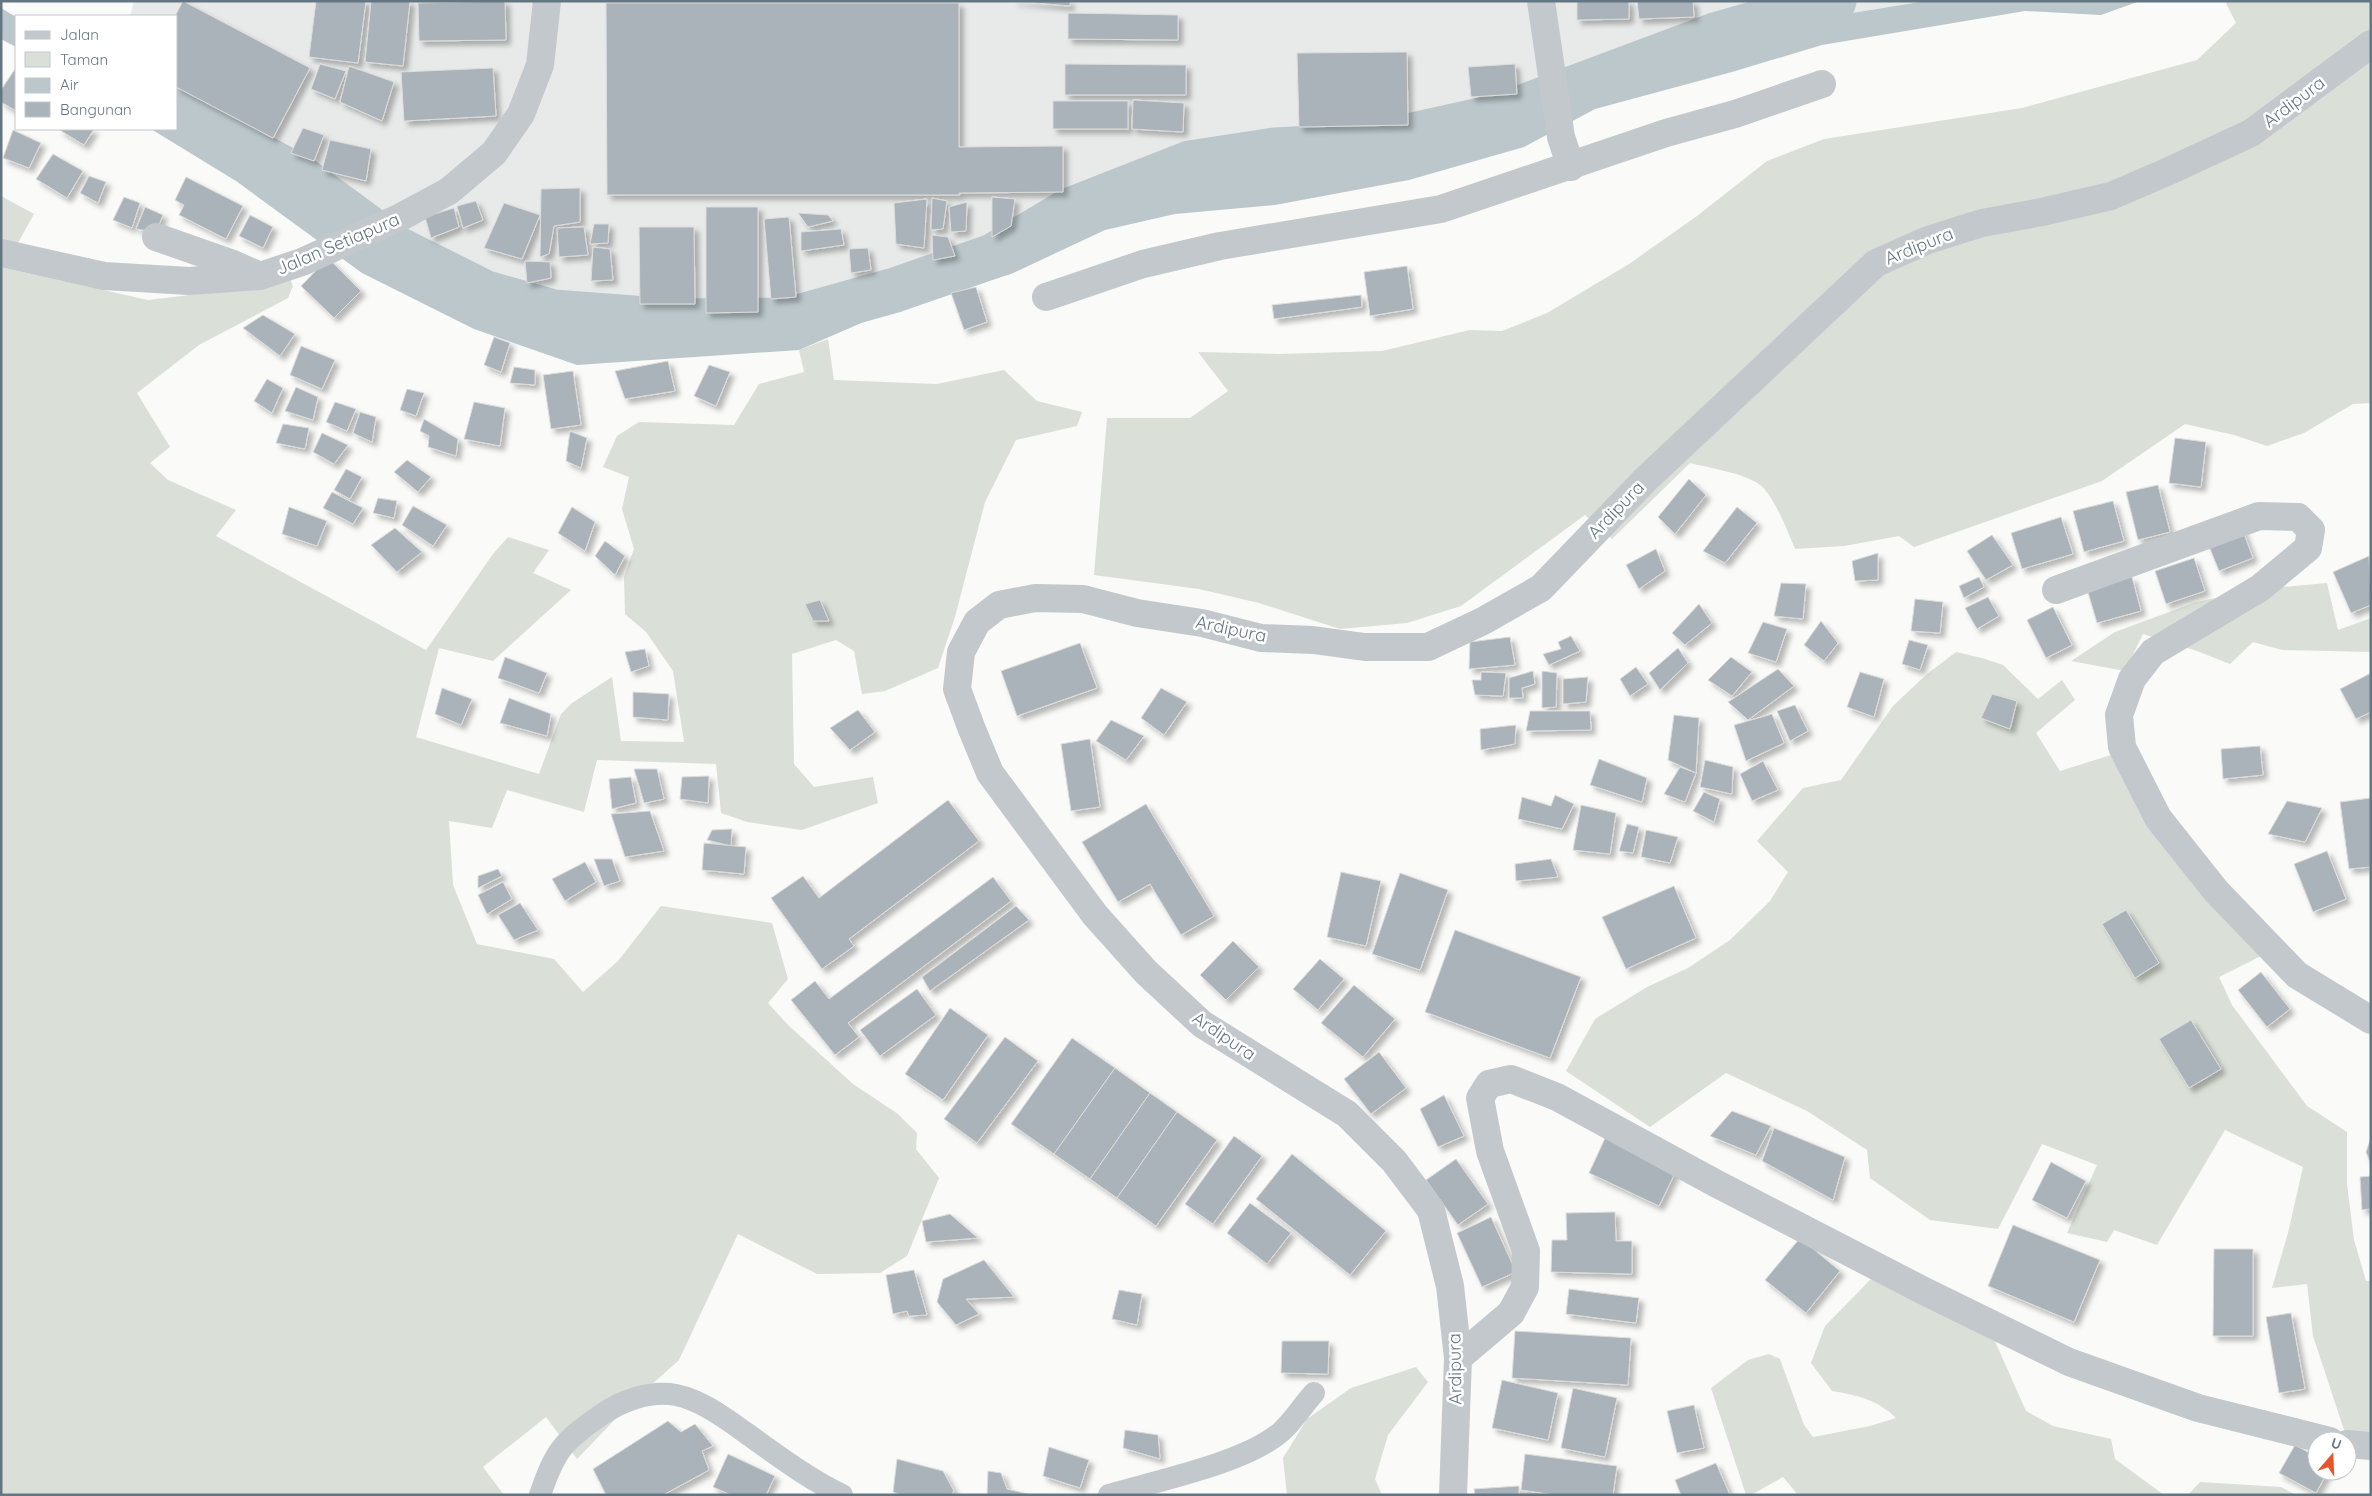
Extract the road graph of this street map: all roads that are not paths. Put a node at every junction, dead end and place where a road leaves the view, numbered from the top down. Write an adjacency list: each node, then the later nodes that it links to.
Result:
1 (547, 1): 8 (street, Jalan Setiapura)
2 (1541, 1): 5 (street)
3 (2371, 44): 12 (street, Ardipura)
4 (1822, 84): 5 (street)
5 (1571, 167): 9 (street)
6 (156, 237): 8 (street)
7 (1, 253): 8 (street, Jalan Setiapura)
8 (260, 276)
9 (1046, 297)
10 (2056, 590): 11 (street)
11 (2371, 1020)
12 (1458, 1358): 14 (street); 20 (street, Ardipura)
13 (1314, 1393): 19 (street)
14 (2307, 1435)
15 (2357, 1445): 16 (street)
16 (2371, 1446)
17 (540, 1495): 18 (street)
18 (842, 1495)
19 (1109, 1495)
20 (1454, 1495)

